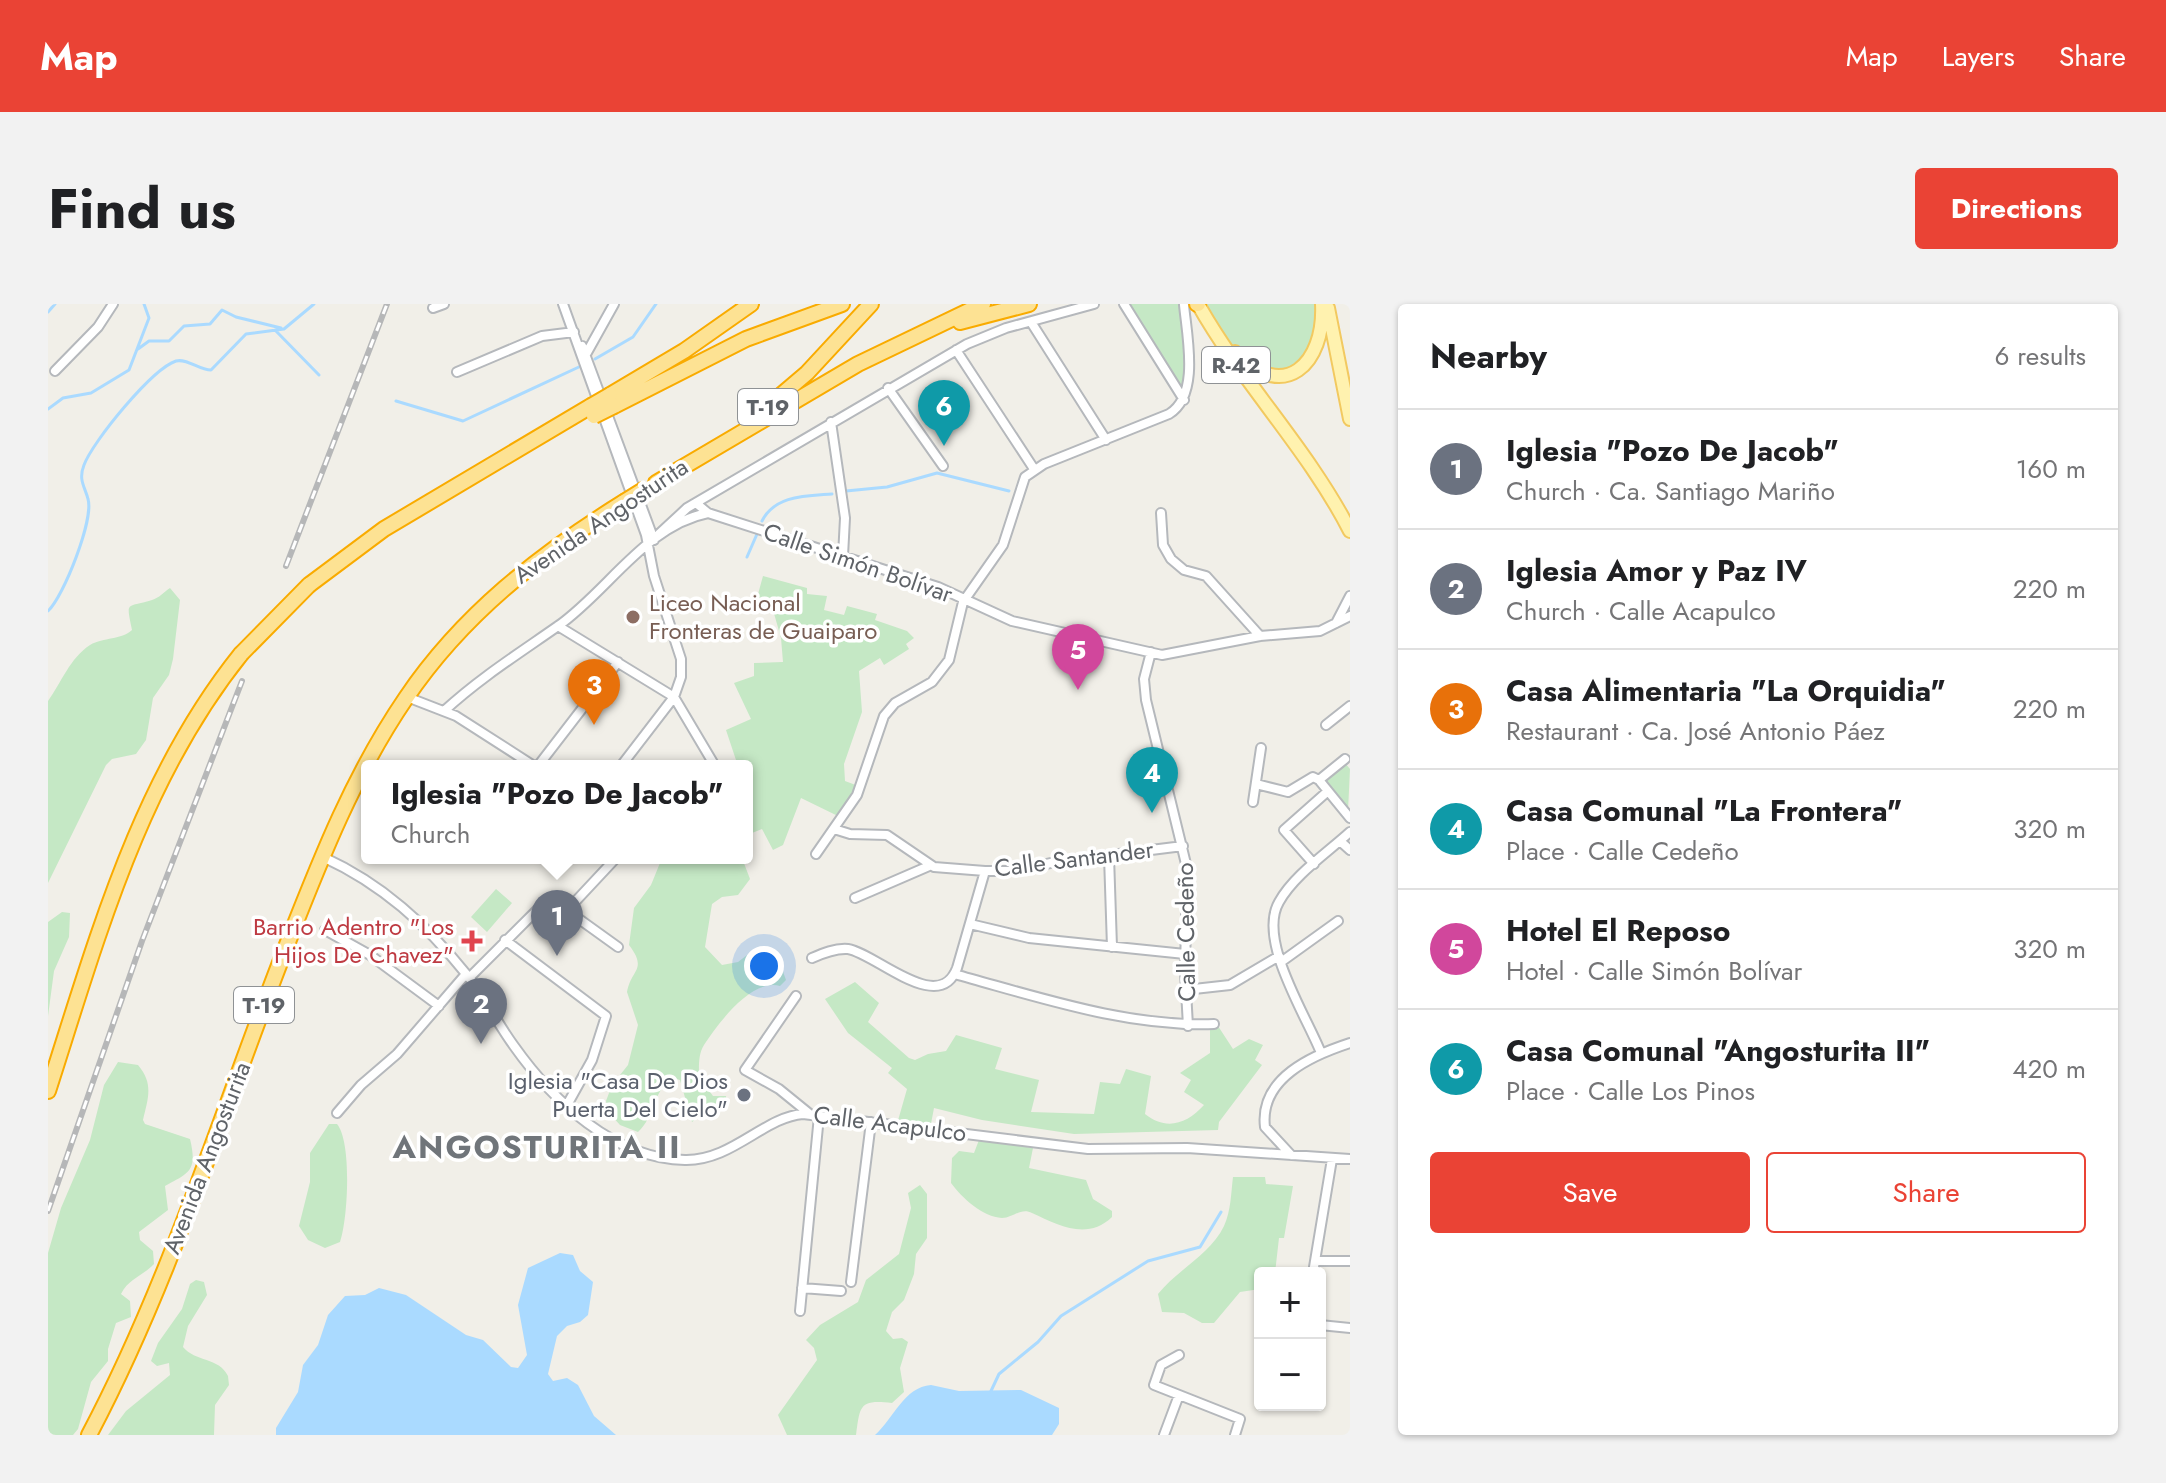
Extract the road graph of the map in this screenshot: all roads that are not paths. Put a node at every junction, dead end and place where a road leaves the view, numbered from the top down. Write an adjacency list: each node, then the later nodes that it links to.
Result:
1 (113, 304): 21 (street)
2 (444, 304): 14 (street)
3 (563, 304): 18 (street)
4 (751, 304): 24 (highway)
5 (842, 304): 24 (highway)
6 (983, 304): 17 (highway)
7 (1029, 304): 17 (highway)
8 (1094, 304): 16 (street)
9 (1124, 304): 25 (street)
10 (1182, 304): 13 (street); 25 (street)
11 (1325, 304): 13 (main road); 26 (main road)
12 (613, 305): 20 (street)
13 (1199, 306): 35 (main road, R-42)
14 (433, 308)
15 (868, 308): 31 (highway, Avenida Angosturita / T-19)
16 (1031, 322): 19 (street); 28 (street)
17 (913, 336): 31 (highway)
18 (576, 337): 20 (street); 22 (street)
19 (956, 350): 23 (street); 30 (street)
20 (585, 357): 36 (street); 37 (street)
21 (55, 371)
22 (457, 372)
23 (888, 388): 27 (street); 29 (street)
24 (612, 400): 97 (highway, bridge)
25 (1184, 400): 28 (street)
26 (1350, 419)
27 (831, 422): 32 (street); 38 (street)
28 (1106, 440): 30 (street)
29 (943, 466)
30 (1034, 469): 39 (street)
31 (651, 486): 47 (highway, Avenida Angosturita / T-19, bridge)
32 (696, 503): 33 (street); 36 (street)
33 (708, 513): 36 (street); 38 (street, Calle Simón Bolívar)
34 (1161, 513): 44 (street)
35 (1350, 531)
36 (656, 537): 37 (street)
37 (647, 548): 42 (street); 48 (street)
38 (843, 556): 39 (street, Calle Simón Bolívar)
39 (964, 599): 45 (street, Calle Simón Bolívar); 65 (street)
40 (1349, 602): 43 (street)
41 (1350, 616): 43 (street, Calle Simón Bolívar)
42 (558, 626): 46 (street); 50 (street)
43 (1333, 626): 44 (street, Calle Simón Bolívar)
44 (1260, 636): 45 (street, Calle Simón Bolívar)
45 (1151, 652): 68 (street, Calle Cedeño)
46 (618, 662): 48 (street); 56 (street)
47 (407, 697): 50 (street); 54 (highway, Avenida Angosturita / T-19)
48 (674, 697): 57 (street); 58 (street)
49 (1350, 706): 51 (street)
50 (444, 711): 55 (street)
51 (1326, 725)
52 (1261, 748): 61 (street)
53 (1345, 759): 60 (street)
54 (368, 760)
55 (526, 760)
56 (541, 760)
57 (626, 760)
58 (711, 760)
59 (361, 773): 72 (highway, Avenida Angosturita / T-19)
60 (1319, 780): 61 (street); 62 (street)
61 (1256, 784): 63 (street)
62 (1328, 791): 64 (street); 74 (street)
63 (1253, 802)
64 (1350, 818)
65 (834, 829): 70 (street); 75 (street)
66 (1350, 832): 67 (street)
67 (1340, 841): 69 (street); 74 (street)
68 (1183, 846): 71 (street, Calle Santander); 85 (street, Calle Cedeño)
69 (1350, 850)
70 (816, 854)
71 (1109, 856): 76 (street, Calle Santander); 84 (street)
72 (323, 857): 89 (street, Calle Acapulco); 116 (highway, Avenida Angosturita / T-19)
73 (610, 864): 78 (street)
74 (1314, 864): 87 (street)
75 (929, 866): 76 (street, Calle Santander); 77 (street)
76 (985, 871): 80 (street)
77 (855, 898)
78 (560, 905): 82 (street); 83 (street)
79 (1338, 921): 87 (street)
80 (970, 924): 84 (street); 88 (street)
81 (325, 930): 92 (street)
82 (505, 940): 89 (street); 98 (street)
83 (618, 947)
84 (1112, 947): 85 (street)
85 (1185, 954): 90 (street, Calle Cedeño)
86 (812, 958): 88 (street)
87 (1280, 959): 90 (street); 96 (street)
88 (954, 974): 94 (street)
89 (468, 976): 92 (street); 98 (street, Calle Acapulco)
90 (1185, 990): 94 (street, Calle Cedeño)
91 (796, 996): 100 (street)
92 (439, 1006): 99 (street)
93 (1214, 1024): 94 (street)
94 (1188, 1026)
95 (1350, 1043): 96 (street)
96 (1321, 1053): 102 (street)
97 (48, 1091)
98 (567, 1105): 100 (street, Calle Acapulco)
99 (337, 1113)
100 (815, 1115): 101 (street, Calle Acapulco); 109 (street)
101 (871, 1122): 102 (street, Calle Acapulco); 108 (street)
102 (1291, 1155): 103 (street, Calle Acapulco)
103 (1332, 1159): 104 (street, Calle Acapulco); 105 (street)
104 (1350, 1159)
105 (1316, 1261): 106 (street); 107 (street)
106 (1350, 1261)
107 (1314, 1267)
108 (851, 1282)
109 (802, 1288): 110 (street); 111 (street)
110 (841, 1291)
111 (800, 1311)
112 (1326, 1326): 113 (street)
113 (1350, 1328)
114 (1179, 1355): 115 (street)
115 (1179, 1395): 117 (street); 118 (street)
116 (89, 1435)
117 (1164, 1435)
118 (1235, 1435)

